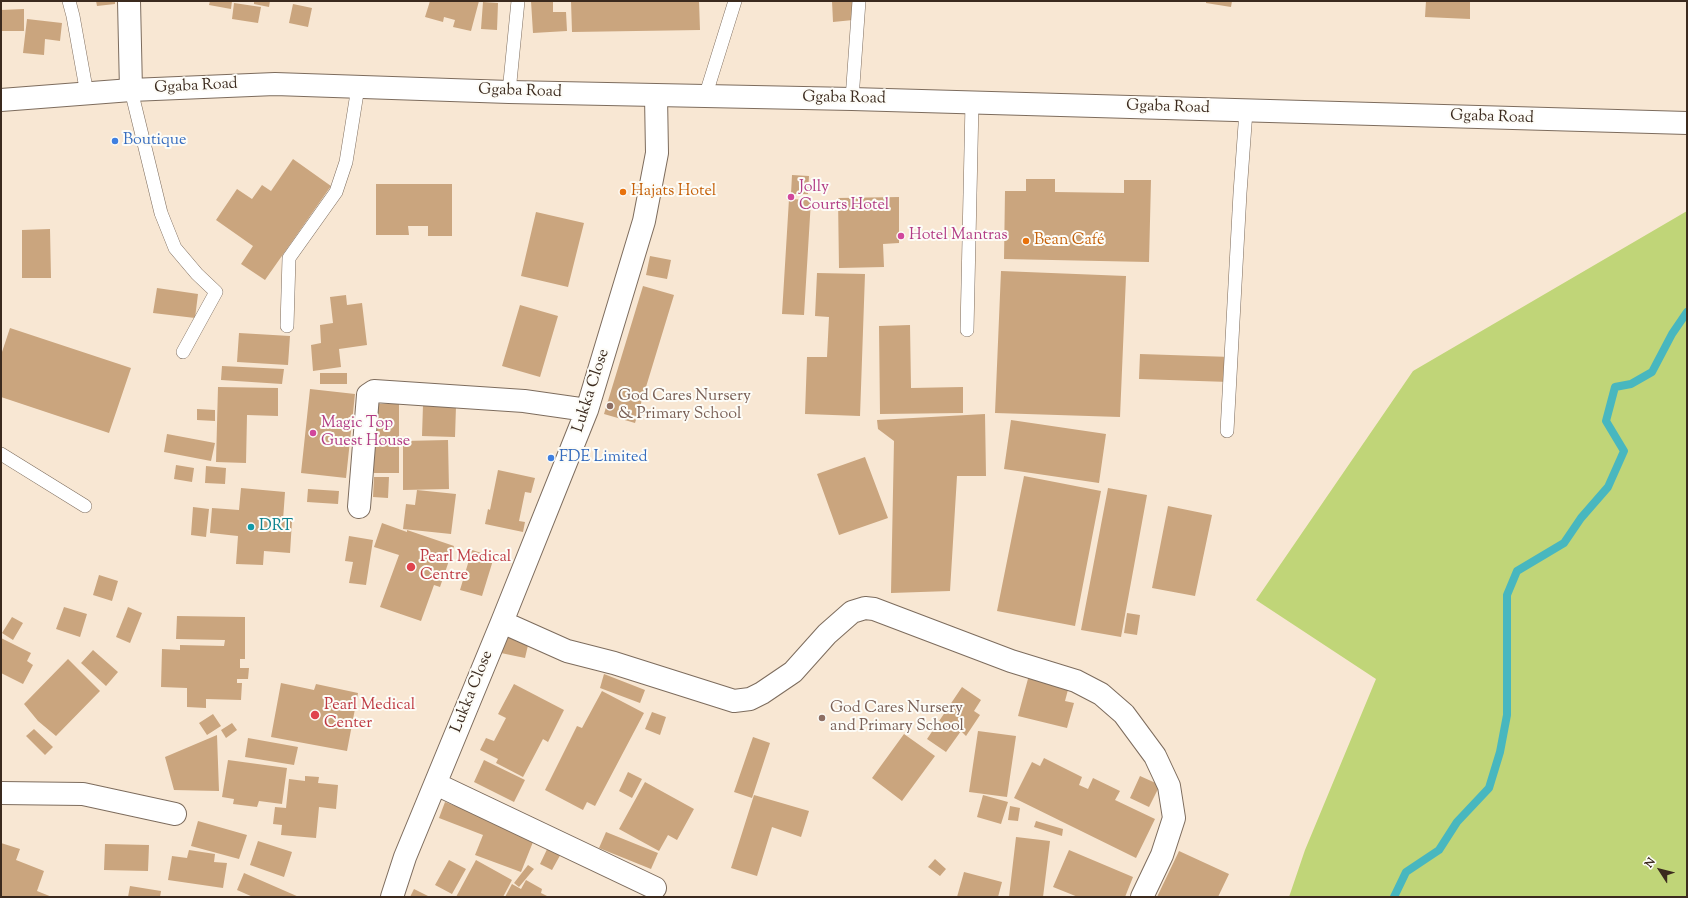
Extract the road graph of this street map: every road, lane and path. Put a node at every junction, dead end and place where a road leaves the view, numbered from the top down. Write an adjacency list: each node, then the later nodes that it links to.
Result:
1 (69, 1): 9 (lane)
2 (129, 1): 7 (street)
3 (518, 1): 8 (lane)
4 (735, 1): 11 (lane)
5 (859, 1): 12 (lane)
6 (358, 87): 7 (street, Ggaba Road); 8 (street, Ggaba Road); 17 (lane)
7 (130, 90): 9 (street, Ggaba Road); 19 (lane)
8 (509, 92): 10 (street, Ggaba Road)
9 (86, 94): 13 (street, Ggaba Road)
10 (656, 96): 11 (street, Ggaba Road); 20 (street, Lukka Close)
11 (705, 97): 12 (street, Ggaba Road)
12 (852, 99): 14 (street, Ggaba Road)
13 (1, 100)
14 (972, 103): 15 (street, Ggaba Road); 18 (lane)
15 (1246, 111): 16 (street, Ggaba Road); 21 (lane)
16 (1687, 123)
17 (287, 326)
18 (967, 330)
19 (183, 352)
20 (587, 410): 24 (street); 25 (street, Lukka Close)
21 (1227, 431)
22 (1, 454): 23 (lane)
23 (85, 506)
24 (359, 507)
25 (502, 622): 26 (street, Lukka Close); 31 (street)
26 (436, 784): 29 (street); 30 (street, Lukka Close)
27 (1, 793): 28 (street)
28 (175, 814)
29 (655, 888)
30 (392, 897)
31 (1142, 897)

